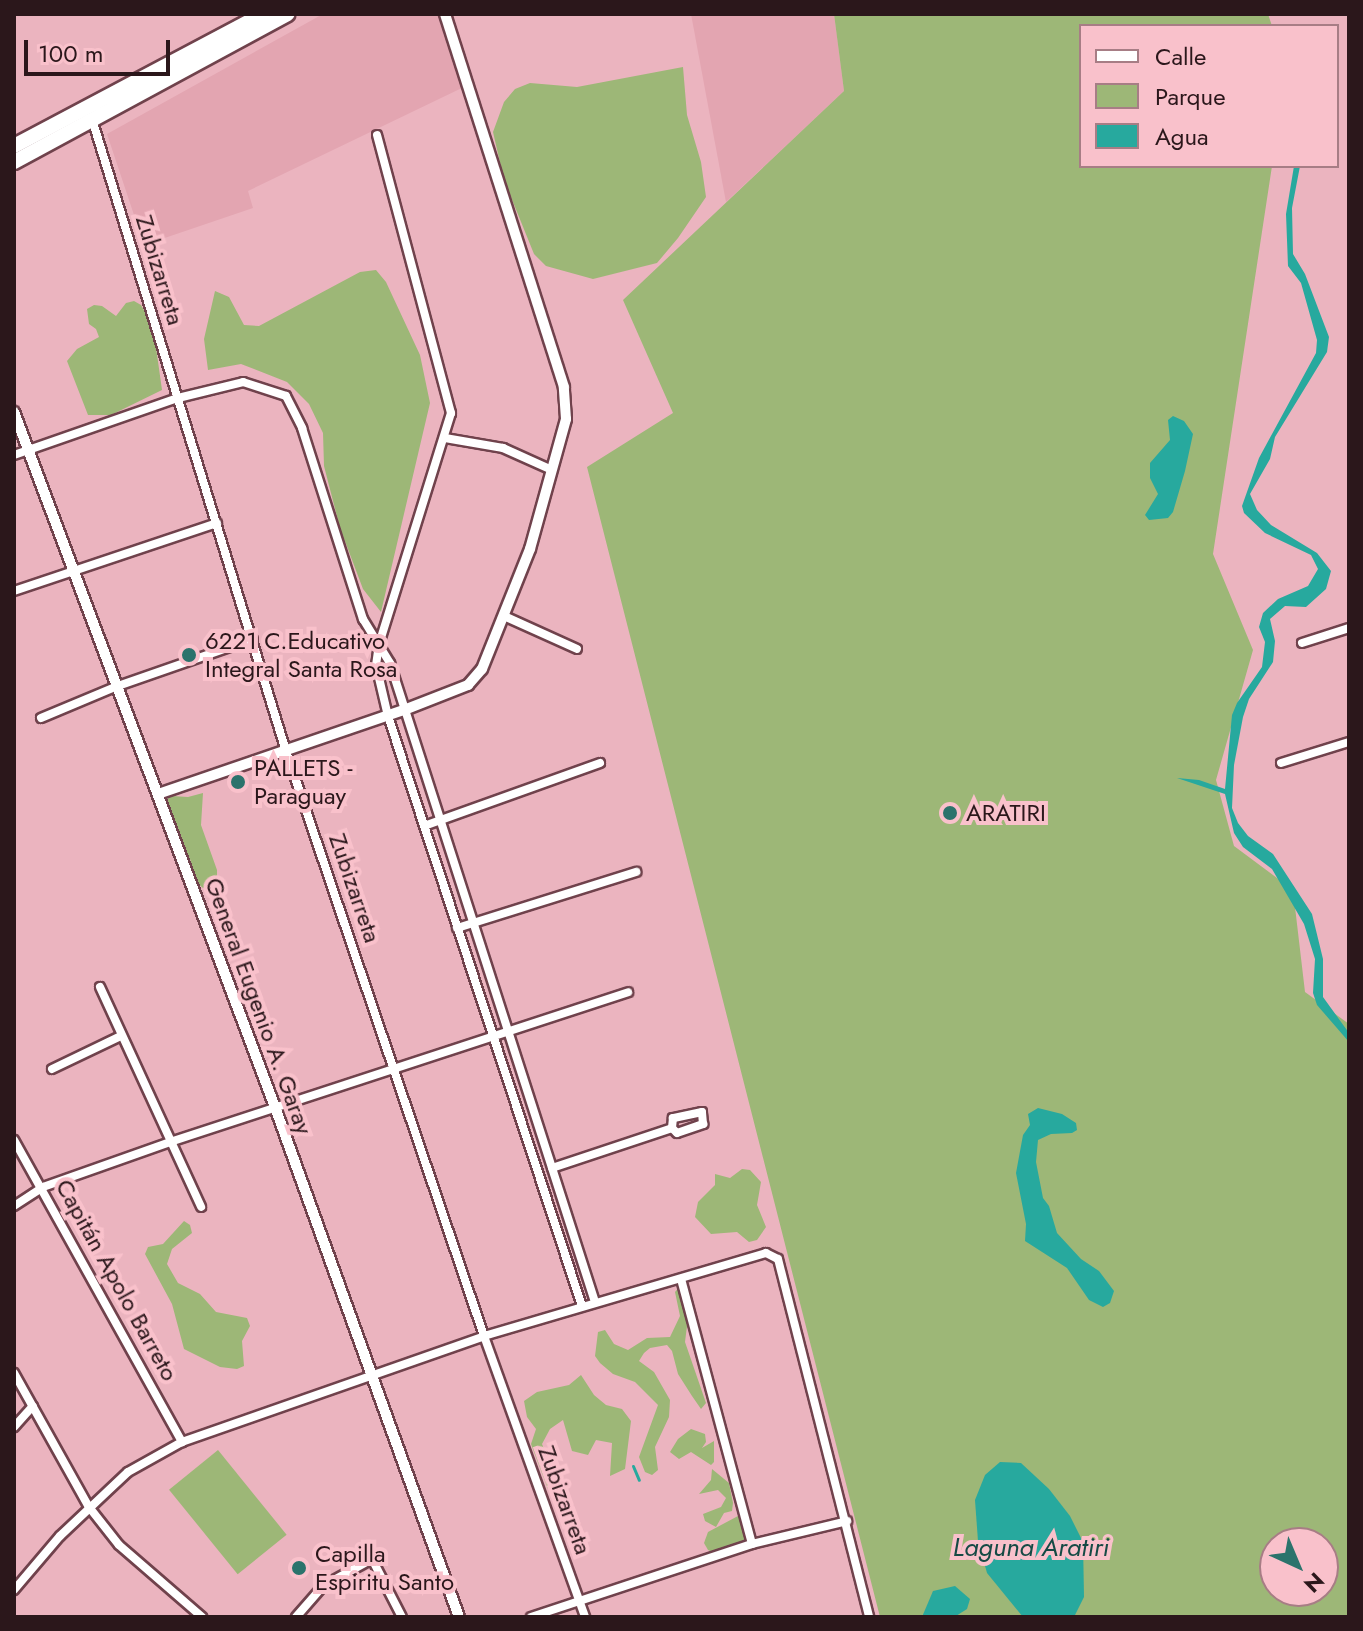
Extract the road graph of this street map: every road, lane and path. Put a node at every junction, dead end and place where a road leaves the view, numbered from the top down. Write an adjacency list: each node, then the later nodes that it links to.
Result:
1 (263, 14): 6 (highway)
2 (288, 14): 4 (highway)
3 (445, 14): 13 (street)
4 (92, 119): 7 (highway); 8 (street, Zubizarreta)
5 (377, 135): 10 (street)
6 (14, 146)
7 (14, 162)
8 (178, 398): 11 (street); 14 (street, Zubizarreta); 21 (street)
9 (14, 412): 11 (street, General Eugenio A. Garay)
10 (445, 438): 13 (street); 21 (street)
11 (28, 450): 12 (street); 15 (street, General Eugenio A. Garay)
12 (14, 455)
13 (552, 470): 17 (street)
14 (217, 523): 15 (street); 19 (street, Zubizarreta)
15 (72, 572): 16 (street); 23 (street, General Eugenio A. Garay)
16 (14, 591)
17 (504, 616): 22 (street); 24 (street)
18 (1349, 628): 20 (street)
19 (253, 639): 23 (street); 28 (street, Zubizarreta)
20 (1302, 643)
21 (379, 644): 24 (street); 25 (street)
22 (577, 649)
23 (115, 687): 26 (street); 31 (street, General Eugenio A. Garay)
24 (404, 710): 25 (street); 32 (street)
25 (388, 716): 28 (street); 33 (street)
26 (41, 718)
27 (1349, 742): 30 (street)
28 (286, 751): 31 (street); 43 (street, Zubizarreta)
29 (600, 763): 32 (street)
30 (1281, 763)
31 (158, 794): 44 (street, General Eugenio A. Garay)
32 (440, 821): 33 (street); 35 (street)
33 (424, 826): 36 (street)
34 (636, 872): 35 (street)
35 (473, 923): 36 (street); 39 (street)
36 (457, 928): 41 (street)
37 (100, 987): 40 (street)
38 (628, 992): 39 (street)
39 (507, 1031): 41 (street); 48 (street)
40 (121, 1036): 42 (street); 47 (street)
41 (492, 1036): 43 (street); 54 (street)
42 (52, 1069)
43 (397, 1069): 44 (street); 55 (street, Zubizarreta)
44 (275, 1107): 47 (street); 57 (street, General Eugenio A. Garay)
45 (672, 1128): 48 (street)
46 (14, 1140): 49 (street, Capitán Apolo Barreto)
47 (170, 1142): 49 (street); 51 (street)
48 (552, 1168): 53 (street)
49 (43, 1187): 50 (street); 60 (street, Capitán Apolo Barreto)
50 (14, 1206)
51 (201, 1207)
52 (681, 1279): 53 (street); 62 (street); 63 (street)
53 (595, 1302): 54 (street)
54 (582, 1306): 55 (street)
55 (484, 1336): 57 (street); 65 (street, Zubizarreta)
56 (14, 1373): 58 (street)
57 (372, 1375): 60 (street); 69 (street, General Eugenio A. Garay)
58 (33, 1406): 59 (street); 61 (street)
59 (14, 1427)
60 (182, 1442): 61 (street)
61 (89, 1507): 64 (street); 66 (street)
62 (847, 1521): 63 (street); 72 (street)
63 (752, 1544): 65 (street)
64 (14, 1590)
65 (579, 1601): 70 (street); 71 (street, Zubizarreta)
66 (202, 1617)
67 (296, 1617): 68 (street)
68 (402, 1617)
69 (459, 1617)
70 (531, 1617)
71 (585, 1617)
72 (869, 1617)

